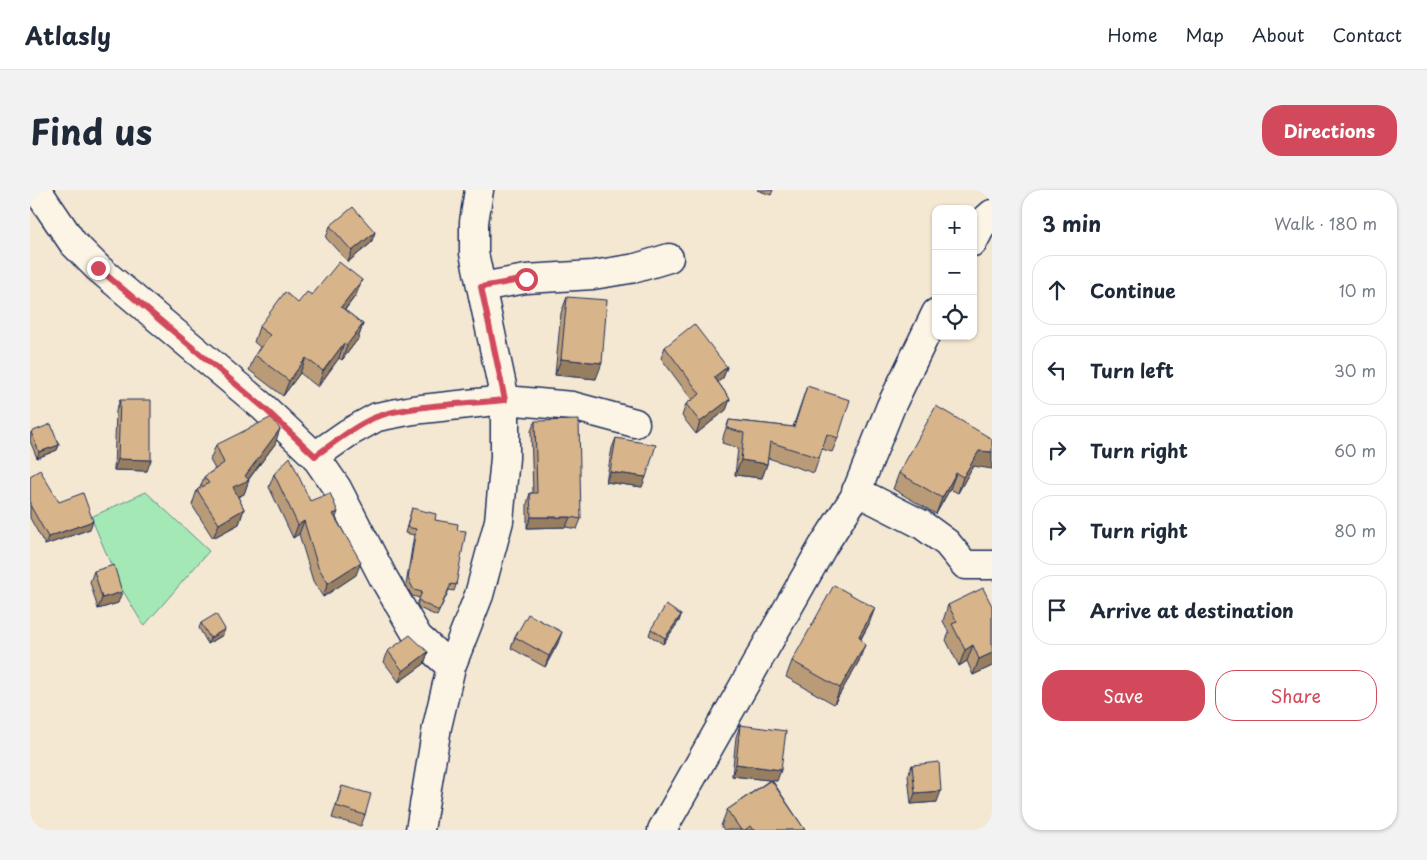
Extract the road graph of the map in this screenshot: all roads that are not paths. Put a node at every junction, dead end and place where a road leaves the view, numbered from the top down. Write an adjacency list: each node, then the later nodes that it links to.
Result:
1 (37, 190): 10 (street)
2 (479, 190): 6 (street)
3 (992, 214): 4 (street)
4 (977, 234)
5 (669, 258): 6 (street)
6 (481, 287): 8 (street)
7 (932, 321): 11 (street)
8 (505, 400): 9 (street); 10 (street); 13 (street)
9 (636, 423)
10 (315, 456): 13 (street)
11 (856, 490): 12 (street); 15 (street)
12 (992, 565)
13 (452, 667): 14 (street)
14 (420, 830)
15 (662, 830)

